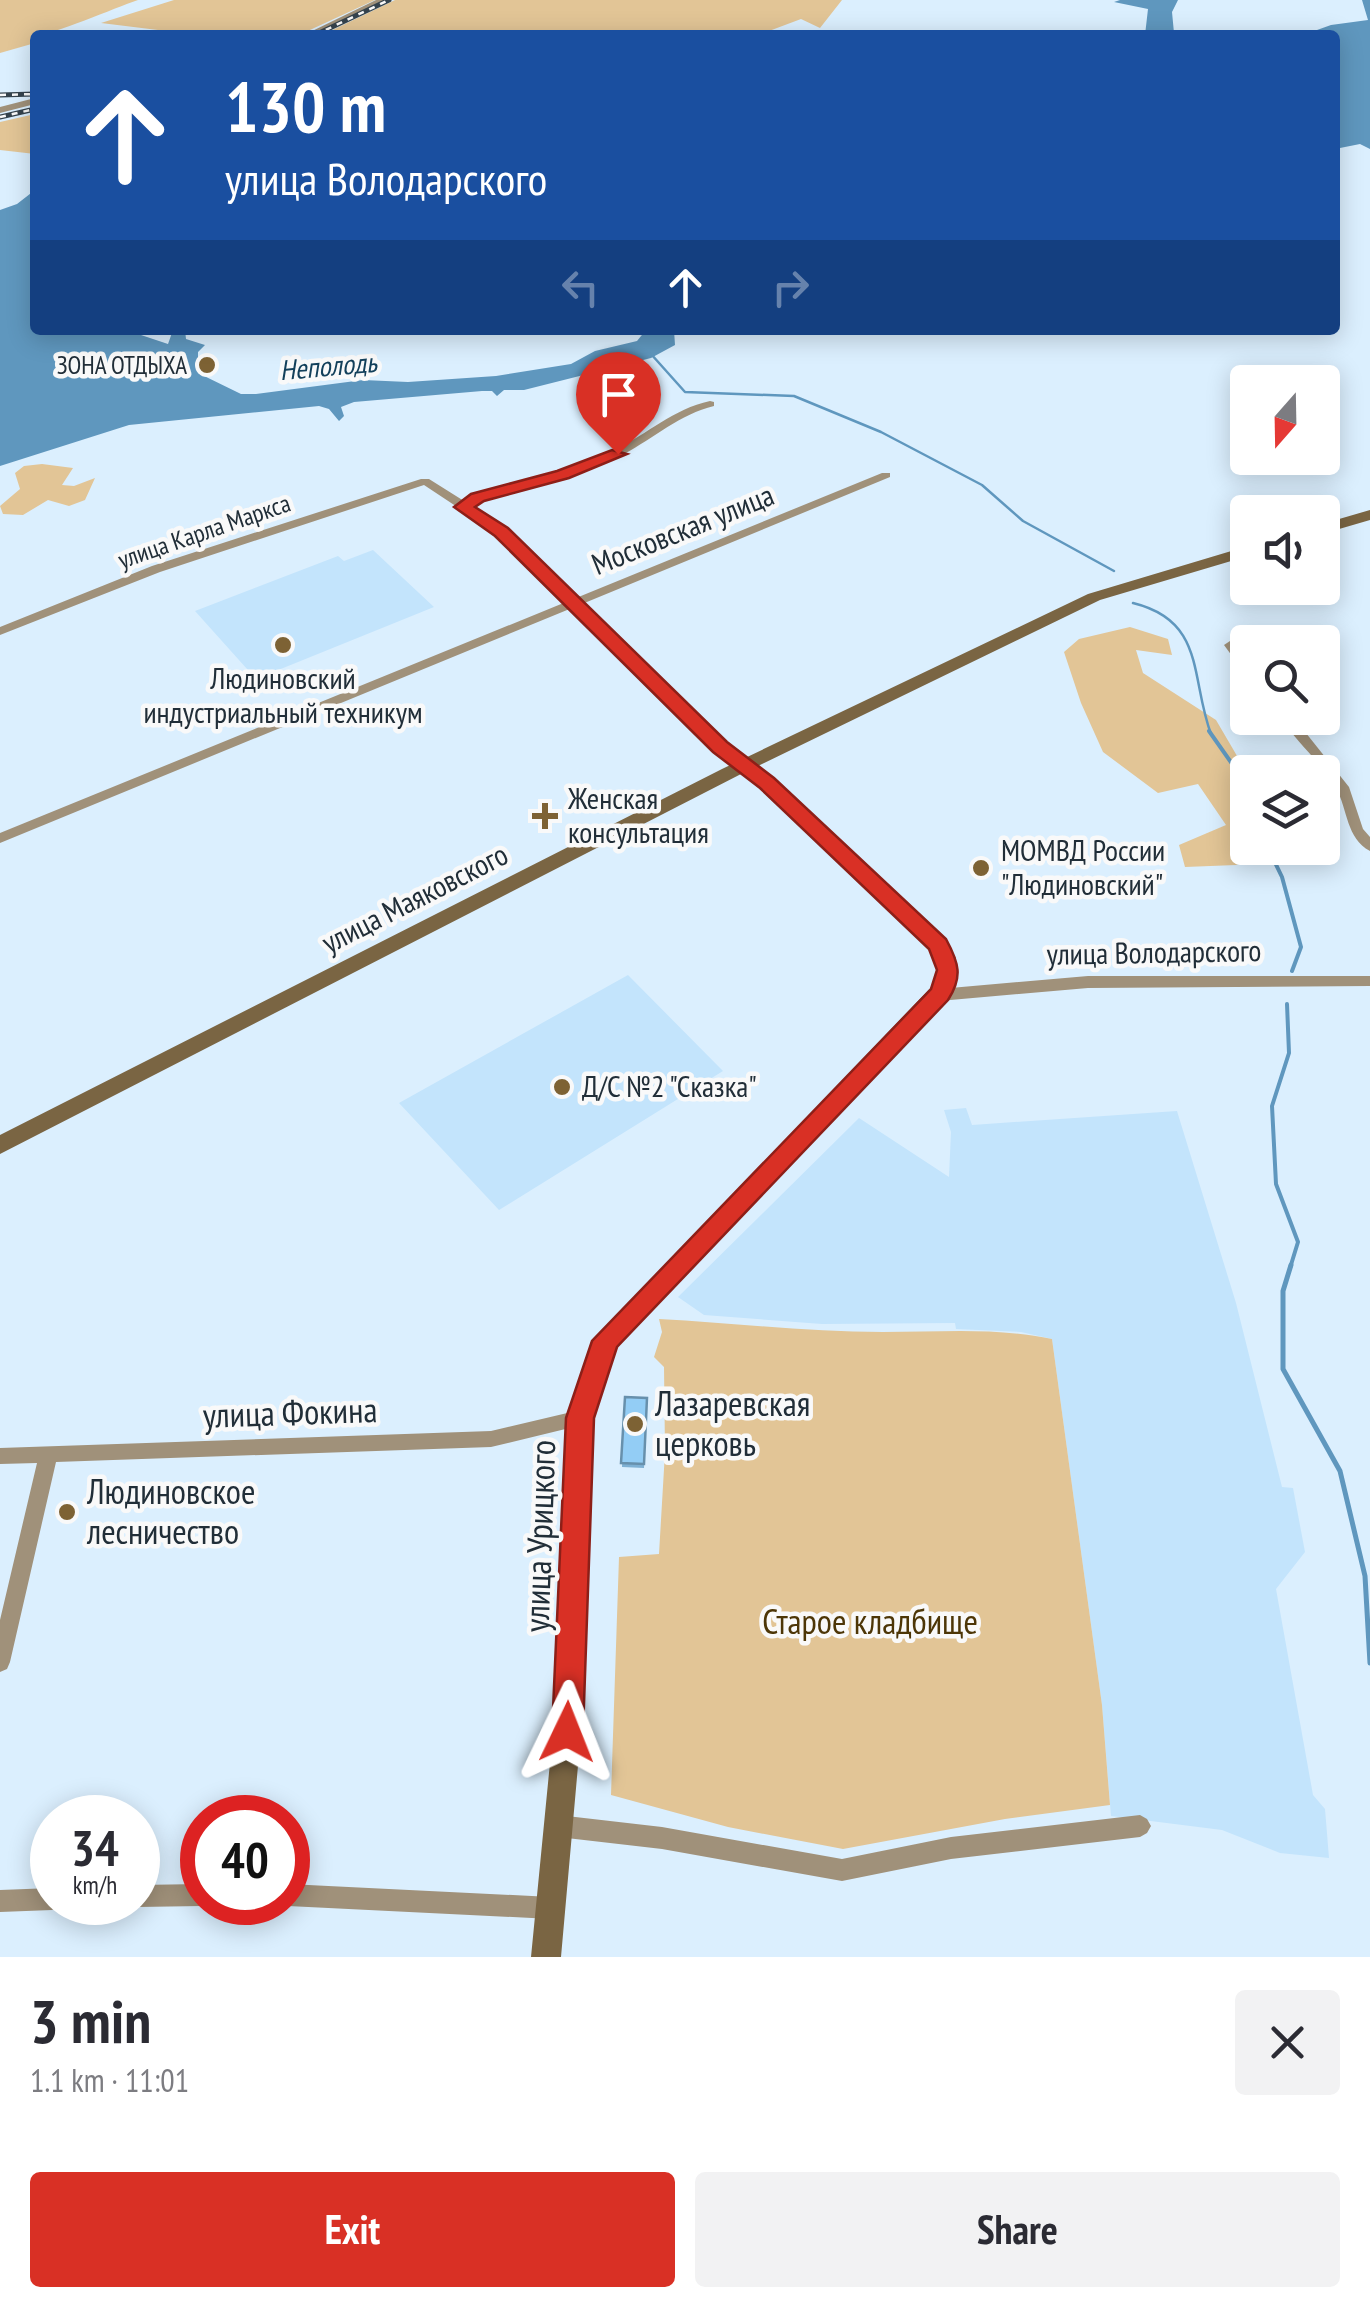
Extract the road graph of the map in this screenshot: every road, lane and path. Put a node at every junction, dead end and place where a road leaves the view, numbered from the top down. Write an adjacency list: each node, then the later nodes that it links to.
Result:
1 (382, 0): 2 (street)
2 (319, 30)
3 (30, 103): 4 (street)
4 (0, 110)
5 (710, 404): 7 (street)
6 (886, 475): 11 (street, Московская улица)
7 (463, 507): 11 (street); 12 (street, улица Карла Маркса)
8 (1370, 516): 9 (street)
9 (1340, 524)
10 (1230, 556): 14 (street, улица Маяковского)
11 (572, 602): 14 (street); 15 (street, Московская улица)
12 (0, 631)
13 (1301, 735): 16 (street)
14 (746, 765): 18 (street); 19 (street, улица Маяковского)
15 (0, 838)
16 (1370, 846)
17 (1369, 986): 18 (street, улица Володарского)
18 (940, 994): 20 (street)
19 (0, 1145)
20 (580, 1418): 21 (street, улица Фокина); 24 (street, улица Урицкого)
21 (49, 1453): 22 (street, улица Фокина); 23 (street)
22 (0, 1456)
23 (0, 1662)
24 (558, 1826): 25 (street); 29 (street, улица Урицкого)
25 (1140, 1826)
26 (310, 1896): 29 (street)
27 (30, 1900): 28 (street)
28 (0, 1901)
29 (551, 1908): 30 (street, улица Урицкого)
30 (546, 1957)

